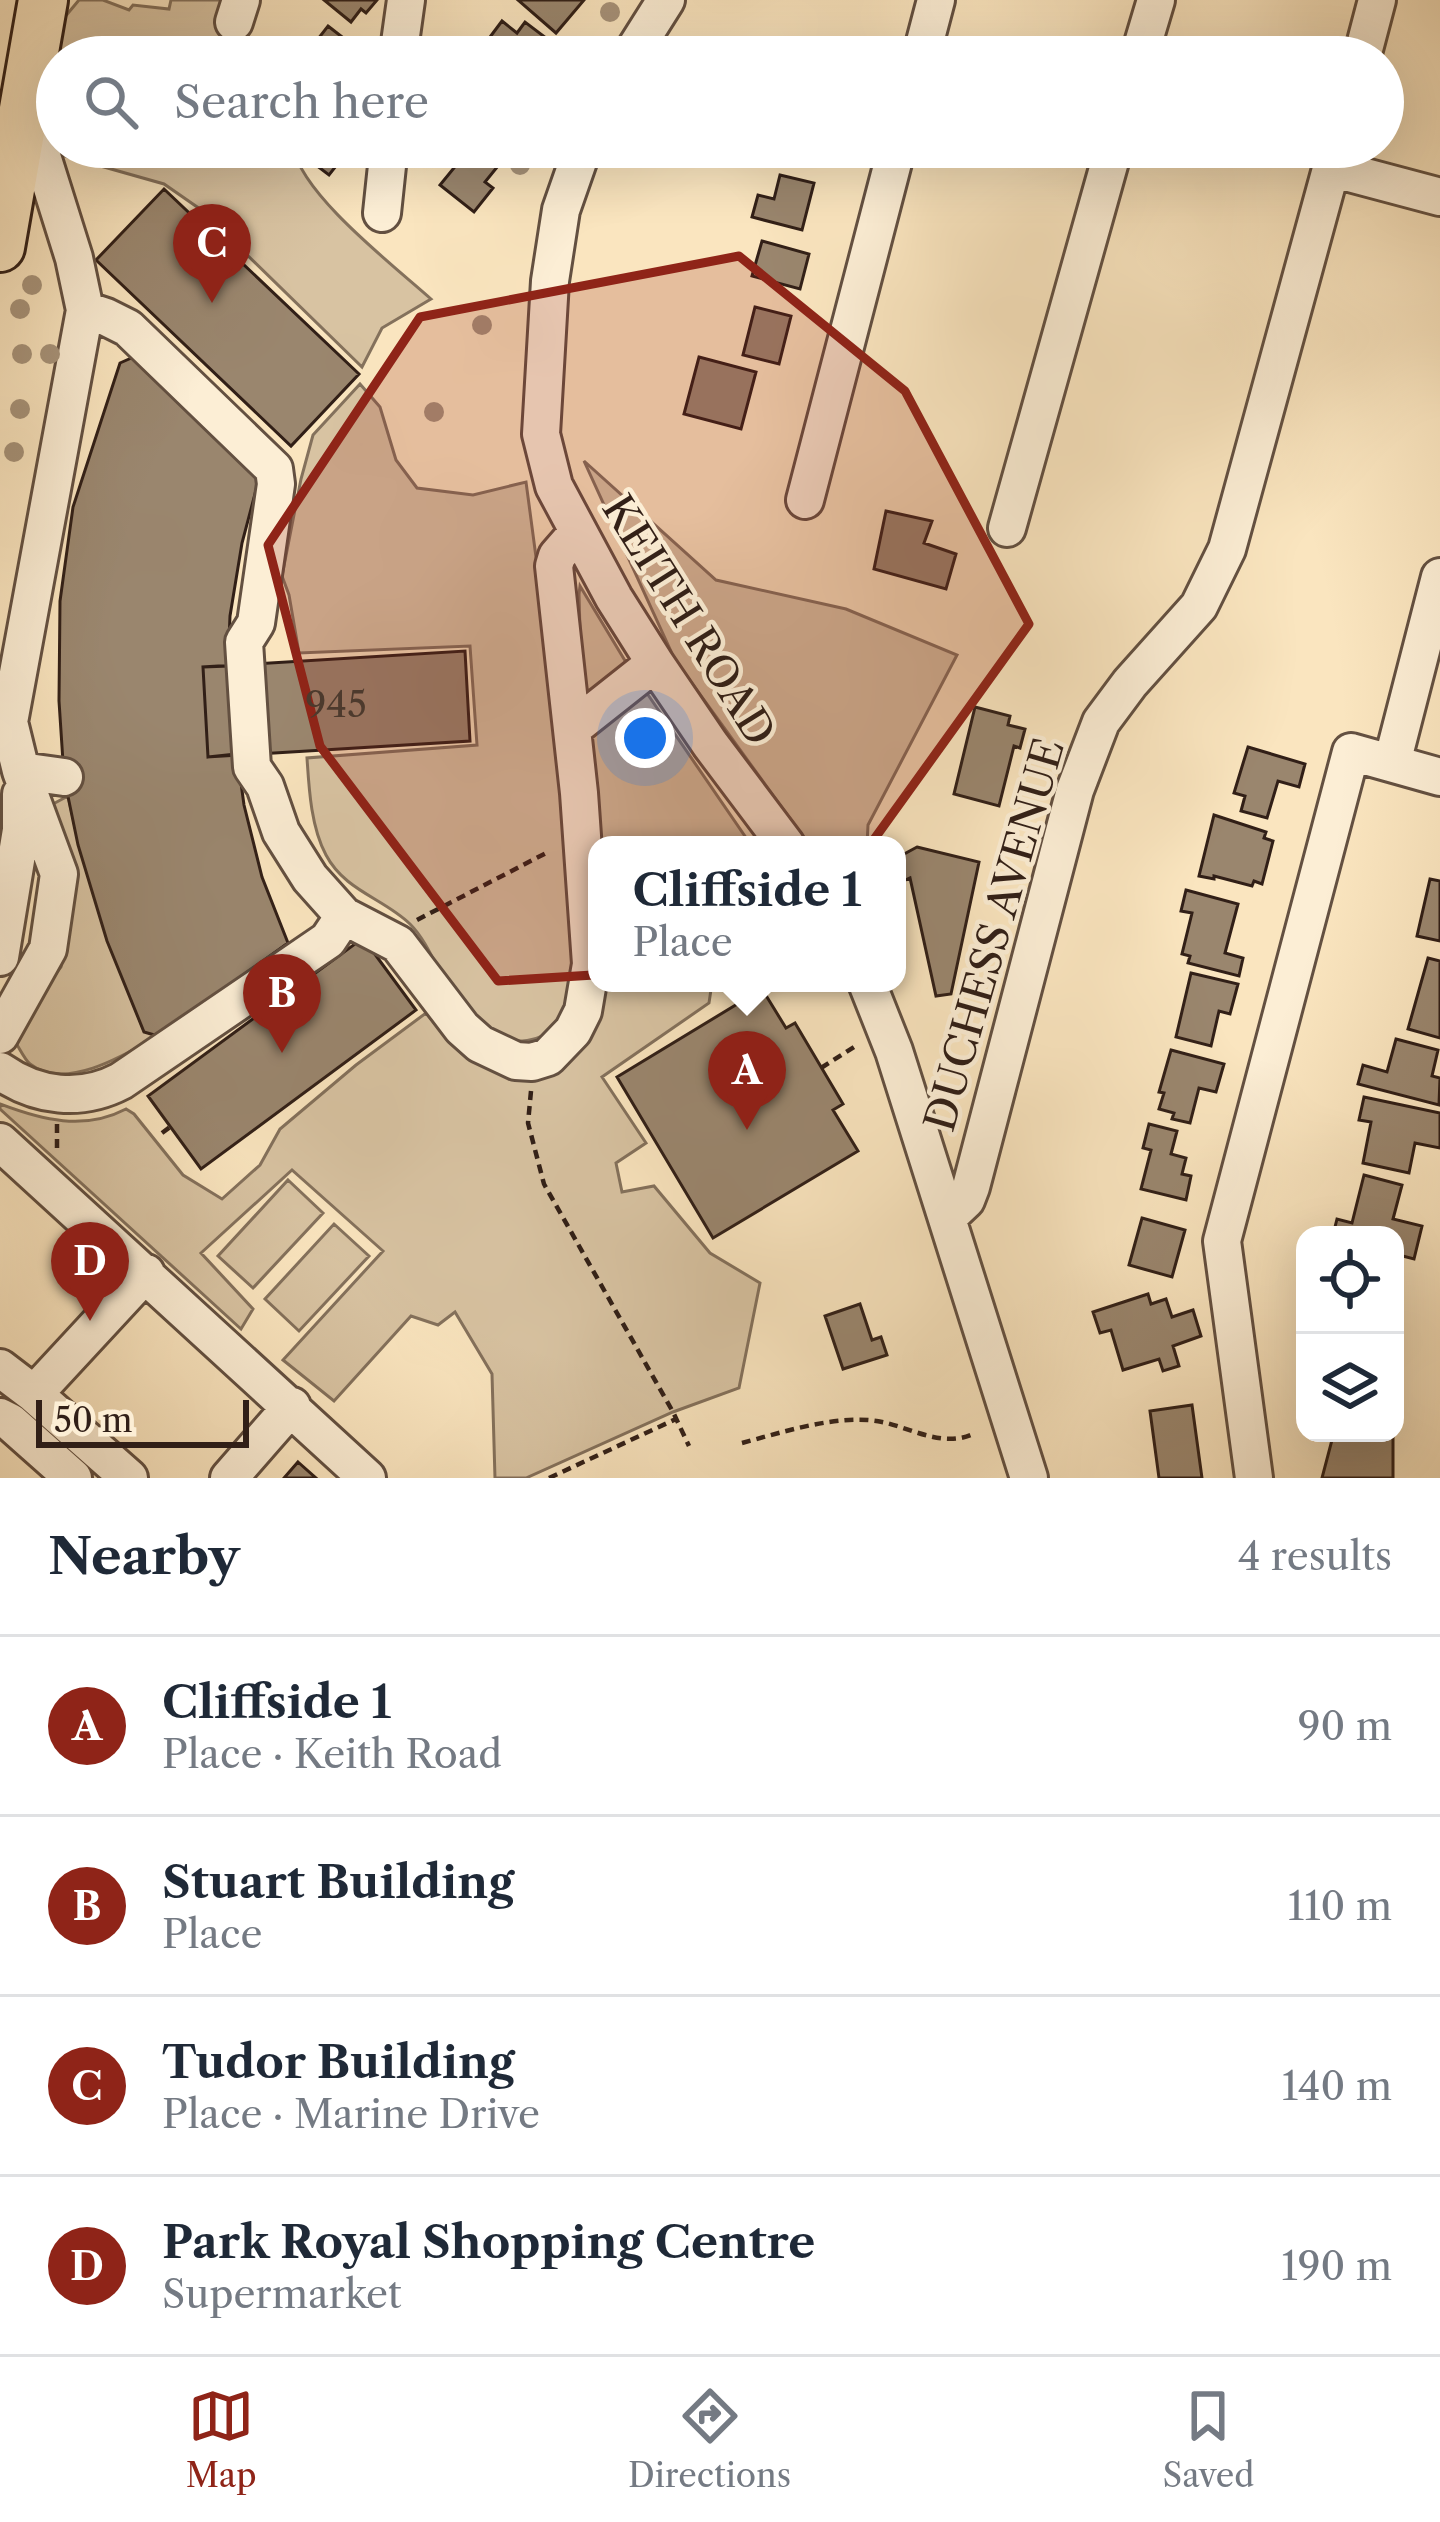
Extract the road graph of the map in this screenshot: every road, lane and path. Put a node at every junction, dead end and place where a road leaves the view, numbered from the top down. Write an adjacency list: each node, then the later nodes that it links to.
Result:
1 (43, 0): 7 (main road)
2 (406, 0): 8 (street)
3 (666, 0): 9 (street)
4 (935, 0): 10 (street)
5 (1156, 0): 11 (street)
6 (1377, 0): 12 (street)
7 (37, 36)
8 (400, 36)
9 (643, 36)
10 (926, 36)
11 (1145, 36)
12 (1368, 36)
13 (36, 40): 14 (main road)
14 (25, 102): 15 (street); 25 (main road)
15 (36, 134)
16 (48, 168): 26 (street)
17 (387, 168): 24 (street)
18 (576, 168): 29 (street, KEITH ROAD)
19 (892, 168): 27 (street)
20 (1108, 168): 28 (street)
21 (1331, 168): 57 (street, DUCHESS AVENUE)
22 (1363, 168): 23 (street)
23 (1440, 197)
24 (382, 213)
25 (0, 248)
26 (85, 310): 32 (street); 40 (street)
27 (805, 500)
28 (1007, 528)
29 (577, 533): 31 (street, KEITH ROAD); 33 (street)
30 (1440, 577): 34 (street)
31 (655, 663): 33 (street); 39 (street, KEITH ROAD)
32 (4, 726): 37 (street)
33 (573, 728): 38 (street)
34 (1392, 764): 36 (street); 73 (street)
35 (64, 777): 37 (street)
36 (1440, 777)
37 (11, 779): 43 (street); 46 (street); 47 (street)
38 (582, 834): 41 (street); 42 (path)
39 (779, 836)
40 (344, 916): 49 (street); 51 (street)
41 (588, 921)
42 (406, 925)
43 (0, 957)
44 (588, 991): 49 (street)
45 (871, 992): 57 (street)
46 (0, 1024)
47 (0, 1035)
48 (854, 1047): 50 (path)
49 (532, 1062): 63 (path)
50 (821, 1068)
51 (0, 1070)
52 (58, 1118): 56 (path)
53 (170, 1127): 54 (path)
54 (162, 1133)
55 (0, 1142): 58 (street)
56 (57, 1150)
57 (947, 1218): 72 (street)
58 (146, 1274): 60 (street); 61 (street)
59 (0, 1368): 60 (street)
60 (34, 1394): 68 (street)
61 (292, 1406): 69 (street); 70 (street)
62 (0, 1417): 67 (street)
63 (676, 1419): 66 (path); 71 (path)
64 (973, 1434): 65 (path)
65 (742, 1443)
66 (689, 1446)
67 (73, 1478)
68 (129, 1478)
69 (229, 1478)
70 (368, 1478)
71 (549, 1478)
72 (1029, 1478)
73 (1254, 1478)

